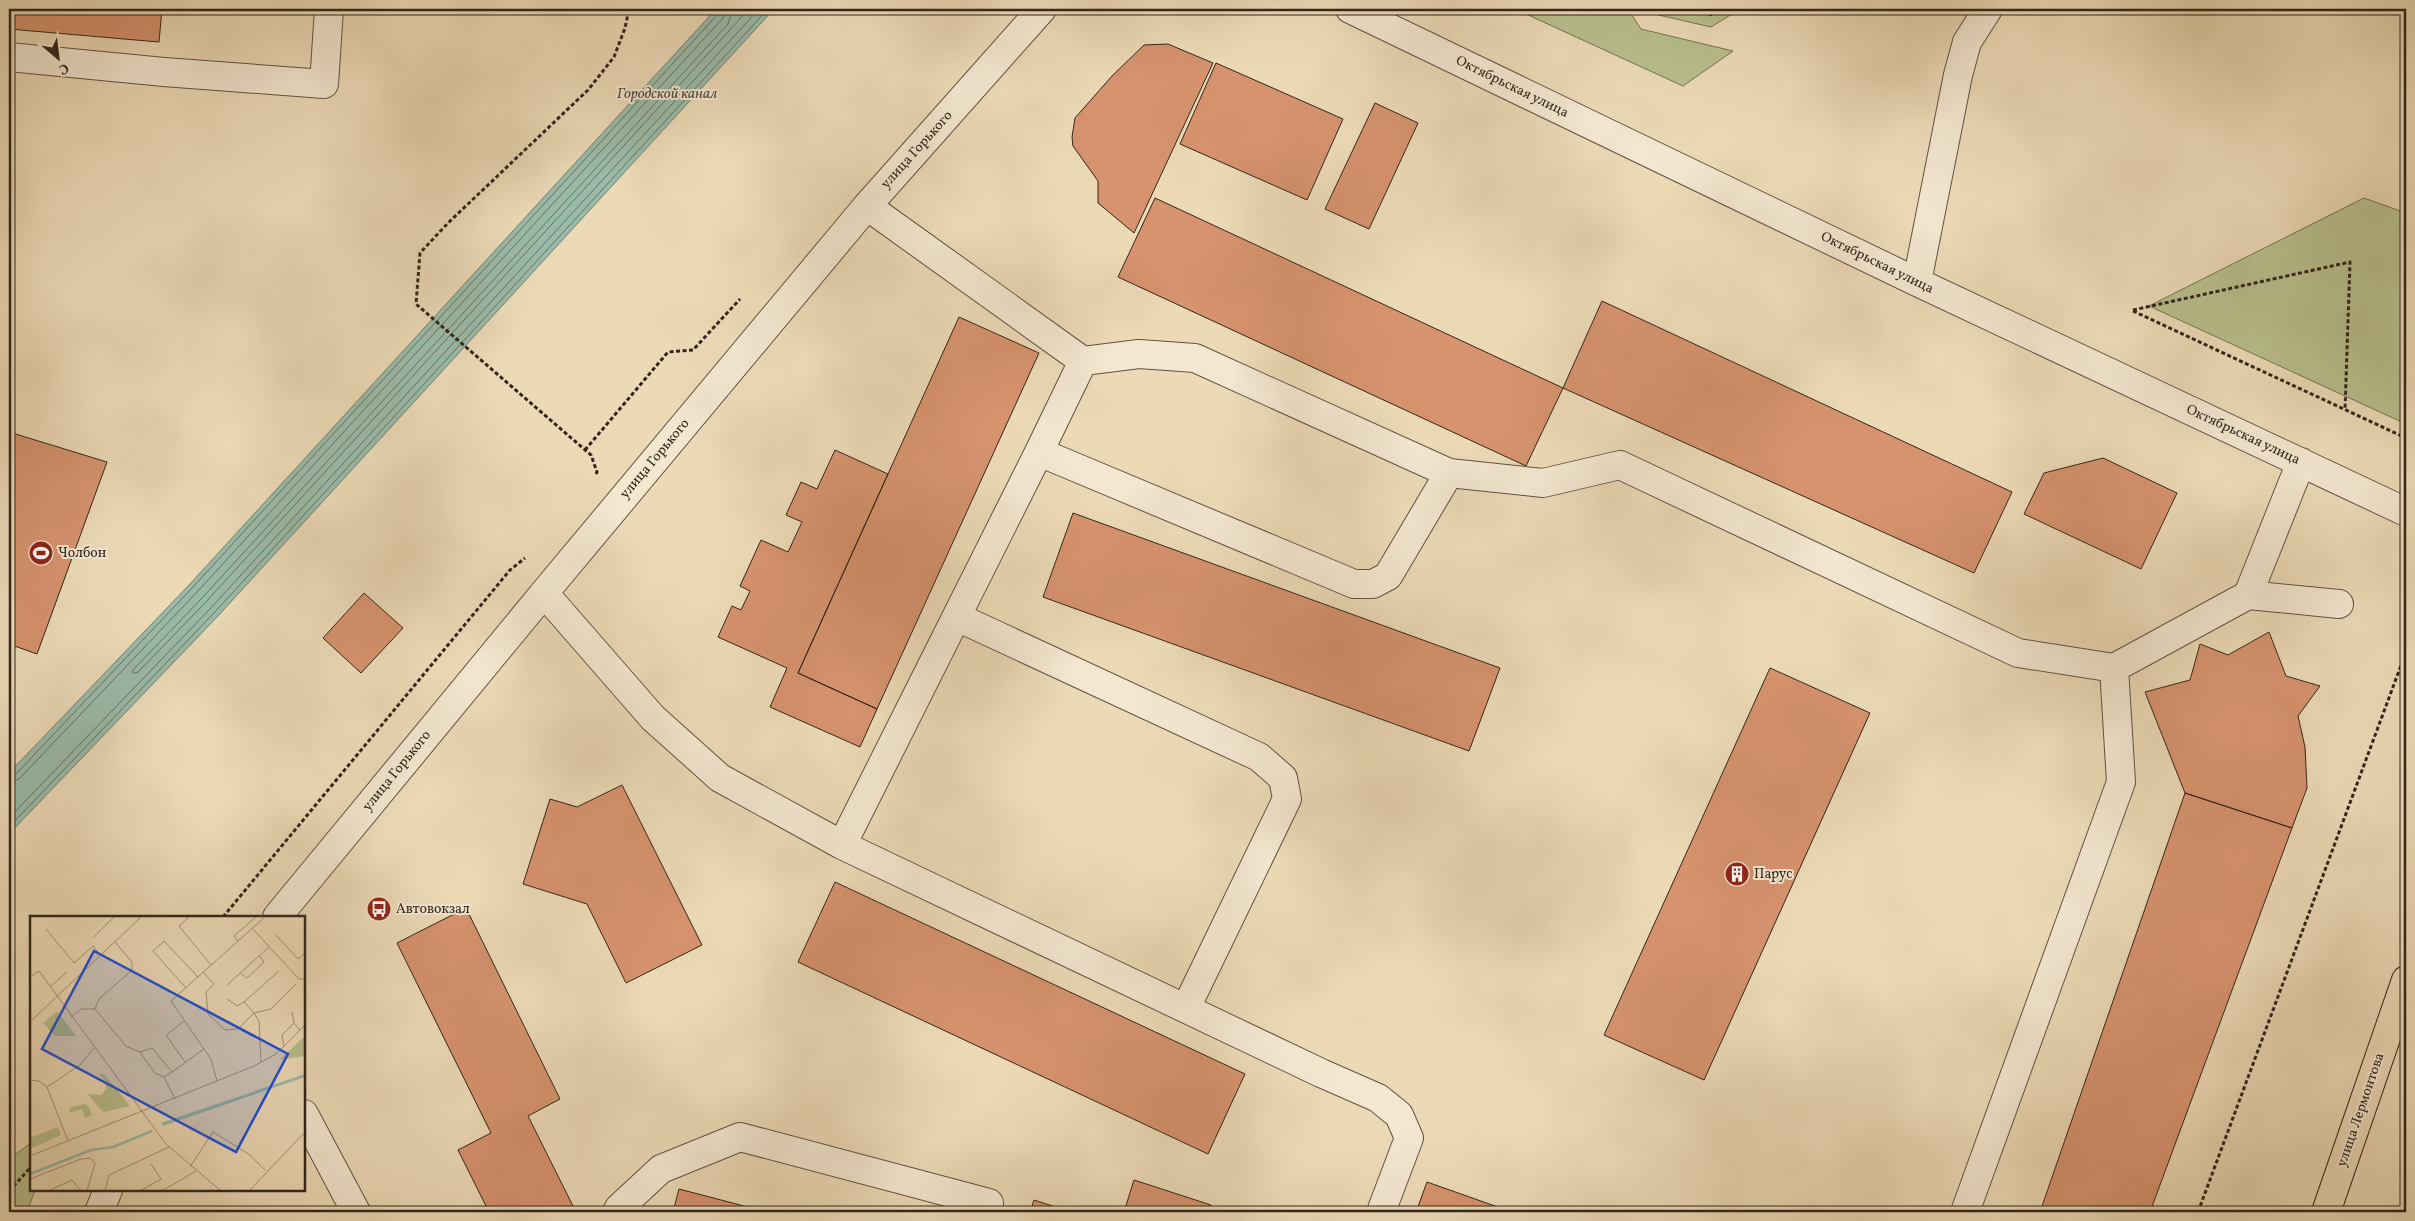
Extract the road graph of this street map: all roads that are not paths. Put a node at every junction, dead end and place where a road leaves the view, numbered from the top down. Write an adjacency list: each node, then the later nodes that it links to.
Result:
1 (329, 9): 5 (street)
2 (1042, 9): 6 (street, улица Горького)
3 (1350, 9): 7 (street, Октябрьская улица)
4 (1988, 9): 7 (street)
5 (9, 57)
6 (867, 206): 8 (street); 13 (street, улица Горького)
7 (1917, 282): 10 (street, Октябрьская улица)
8 (1083, 361): 9 (street); 11 (street)
9 (1039, 452): 11 (street); 16 (street)
10 (2300, 462): 12 (street, Октябрьская улица); 14 (street)
11 (1449, 473): 17 (street)
12 (2406, 512)
13 (544, 593): 18 (street); 19 (street, улица Горького)
14 (2248, 595): 15 (street); 17 (street)
15 (2339, 604)
16 (957, 616): 18 (street); 21 (street)
17 (2114, 668): 29 (street)
18 (842, 845): 21 (street)
19 (278, 916)
20 (2406, 980): 30 (main road, улица Лермонтова)
21 (1186, 1008): 28 (street)
22 (305, 1116): 25 (street)
23 (108, 1191): 24 (street)
24 (99, 1212)
25 (356, 1212)
26 (617, 1212): 27 (street)
27 (989, 1212)
28 (1381, 1212)
29 (1965, 1212)
30 (2326, 1212)

